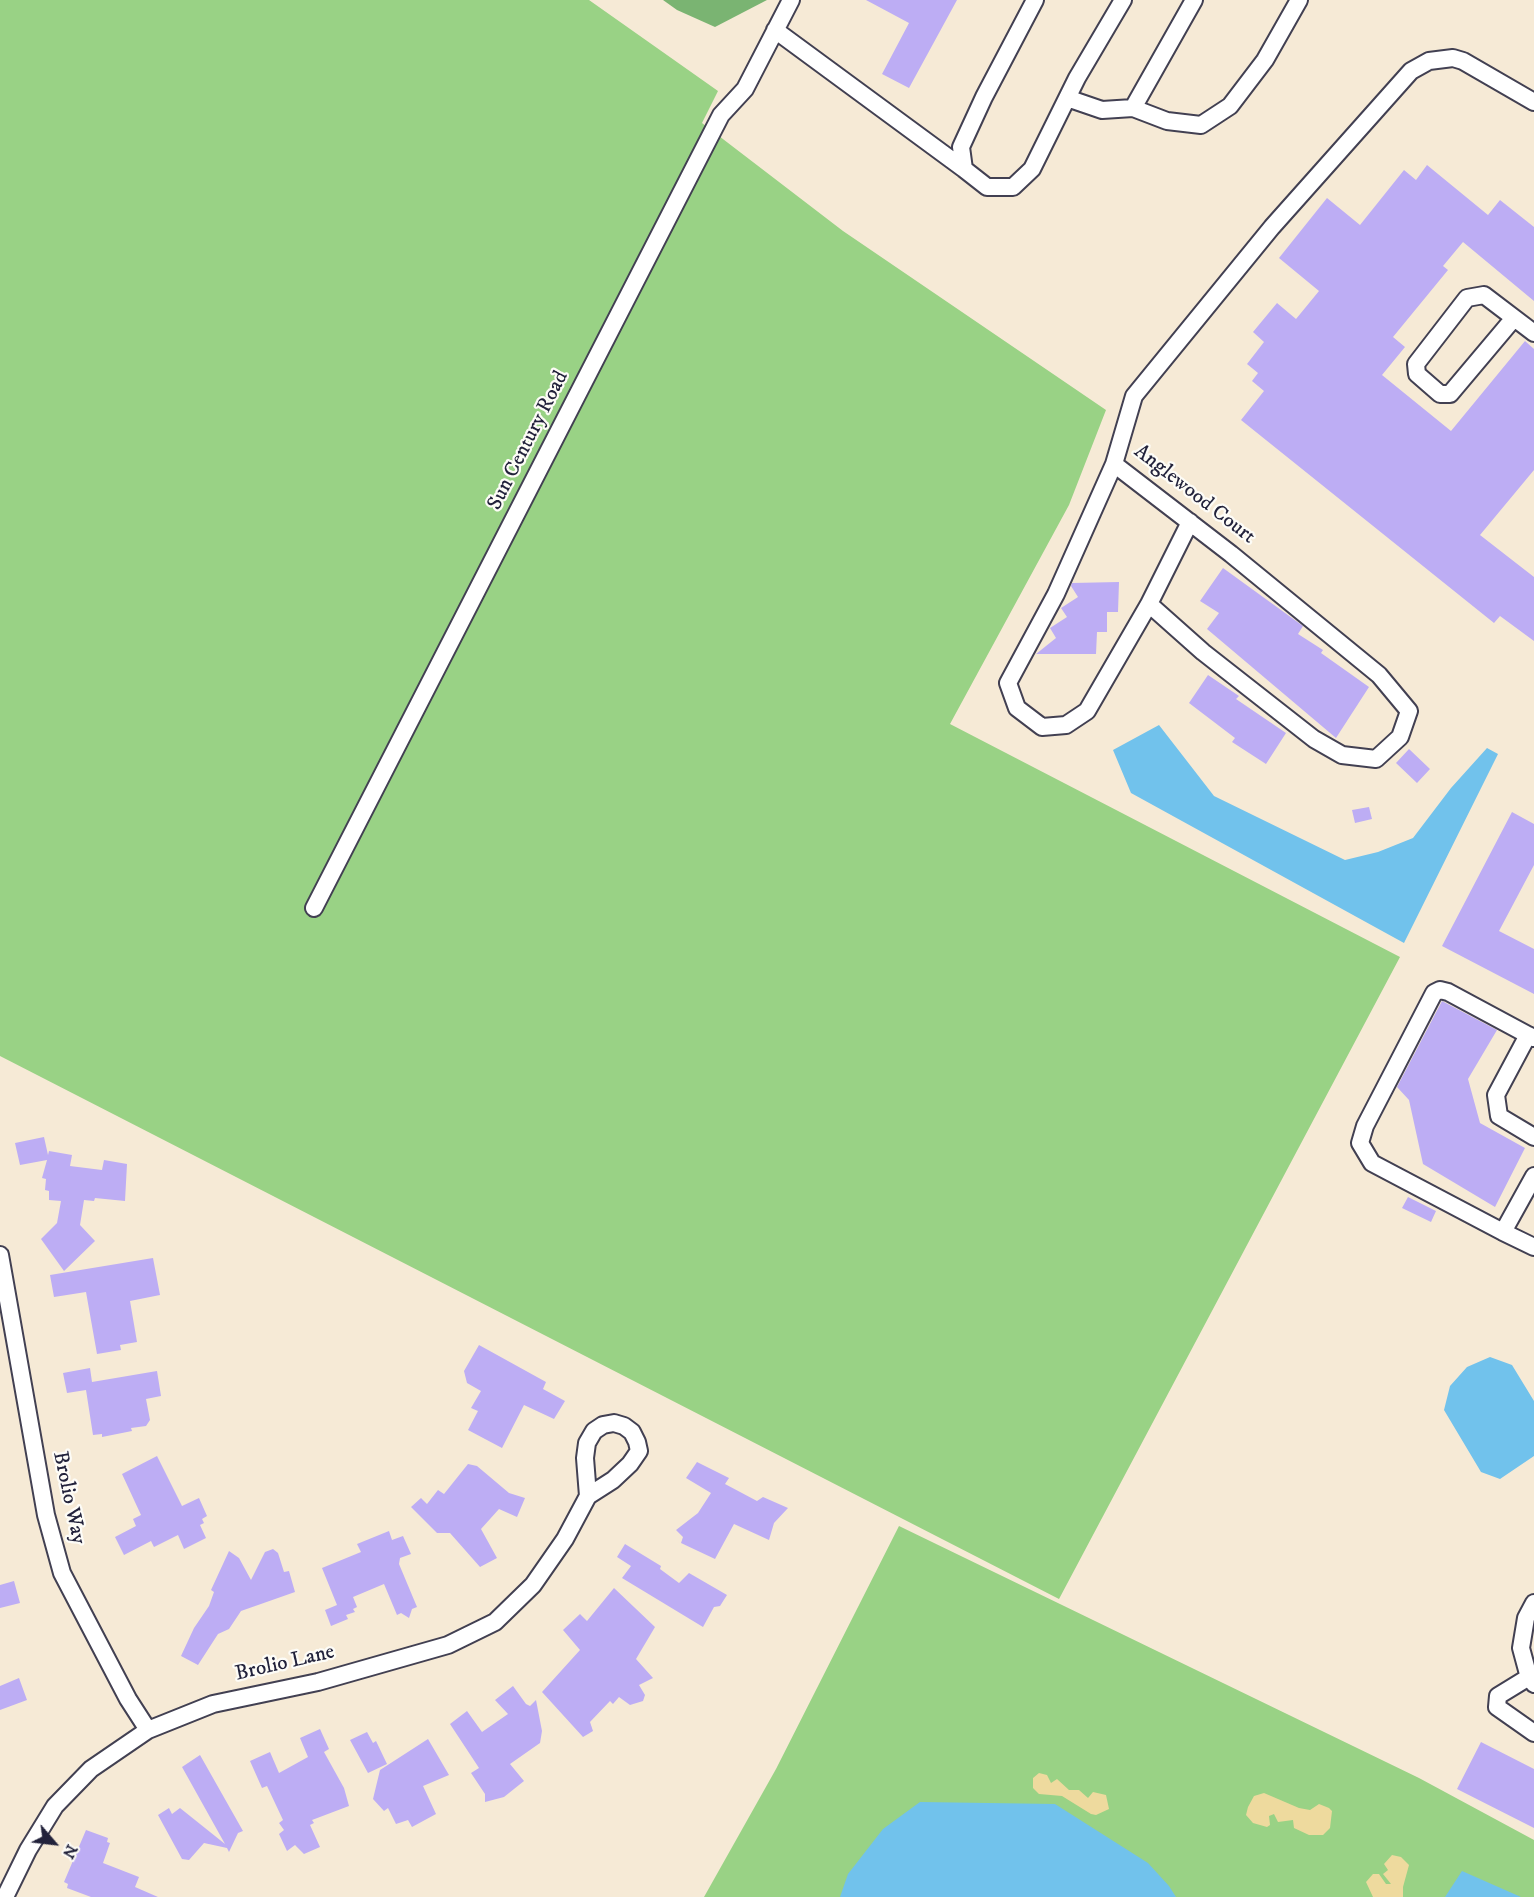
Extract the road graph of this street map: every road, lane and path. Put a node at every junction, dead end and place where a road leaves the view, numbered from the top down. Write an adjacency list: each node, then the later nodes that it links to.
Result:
1 (791, 0): 6 (street, Sun Century Road)
2 (1035, 0): 10 (street)
3 (1123, 0): 7 (street)
4 (1194, 0): 9 (street)
5 (1299, 0): 9 (street)
6 (775, 30): 10 (street); 16 (street, Sun Century Road)
7 (1067, 98): 9 (street); 10 (street)
8 (1534, 102): 13 (street, Anglewood Court)
9 (1133, 108)
10 (964, 170)
11 (1514, 318): 11 (street); 12 (street)
12 (1534, 333)
13 (1114, 464): 14 (street, Anglewood Court); 15 (street)
14 (1190, 522): 15 (street); 15 (street, Anglewood Court)
15 (1149, 604)
16 (315, 909)
17 (1531, 1036): 18 (street); 20 (street)
18 (1534, 1137)
19 (1534, 1176): 20 (street)
20 (1503, 1232): 21 (street)
21 (1534, 1247)
22 (0, 1255): 26 (street, Brolio Way)
23 (588, 1496): 26 (street, Brolio Lane)
24 (1534, 1603): 25 (street)
25 (1532, 1680): 27 (street)
26 (148, 1730): 28 (street, Brolio Lane)
27 (1534, 1733)
28 (5, 1897)

